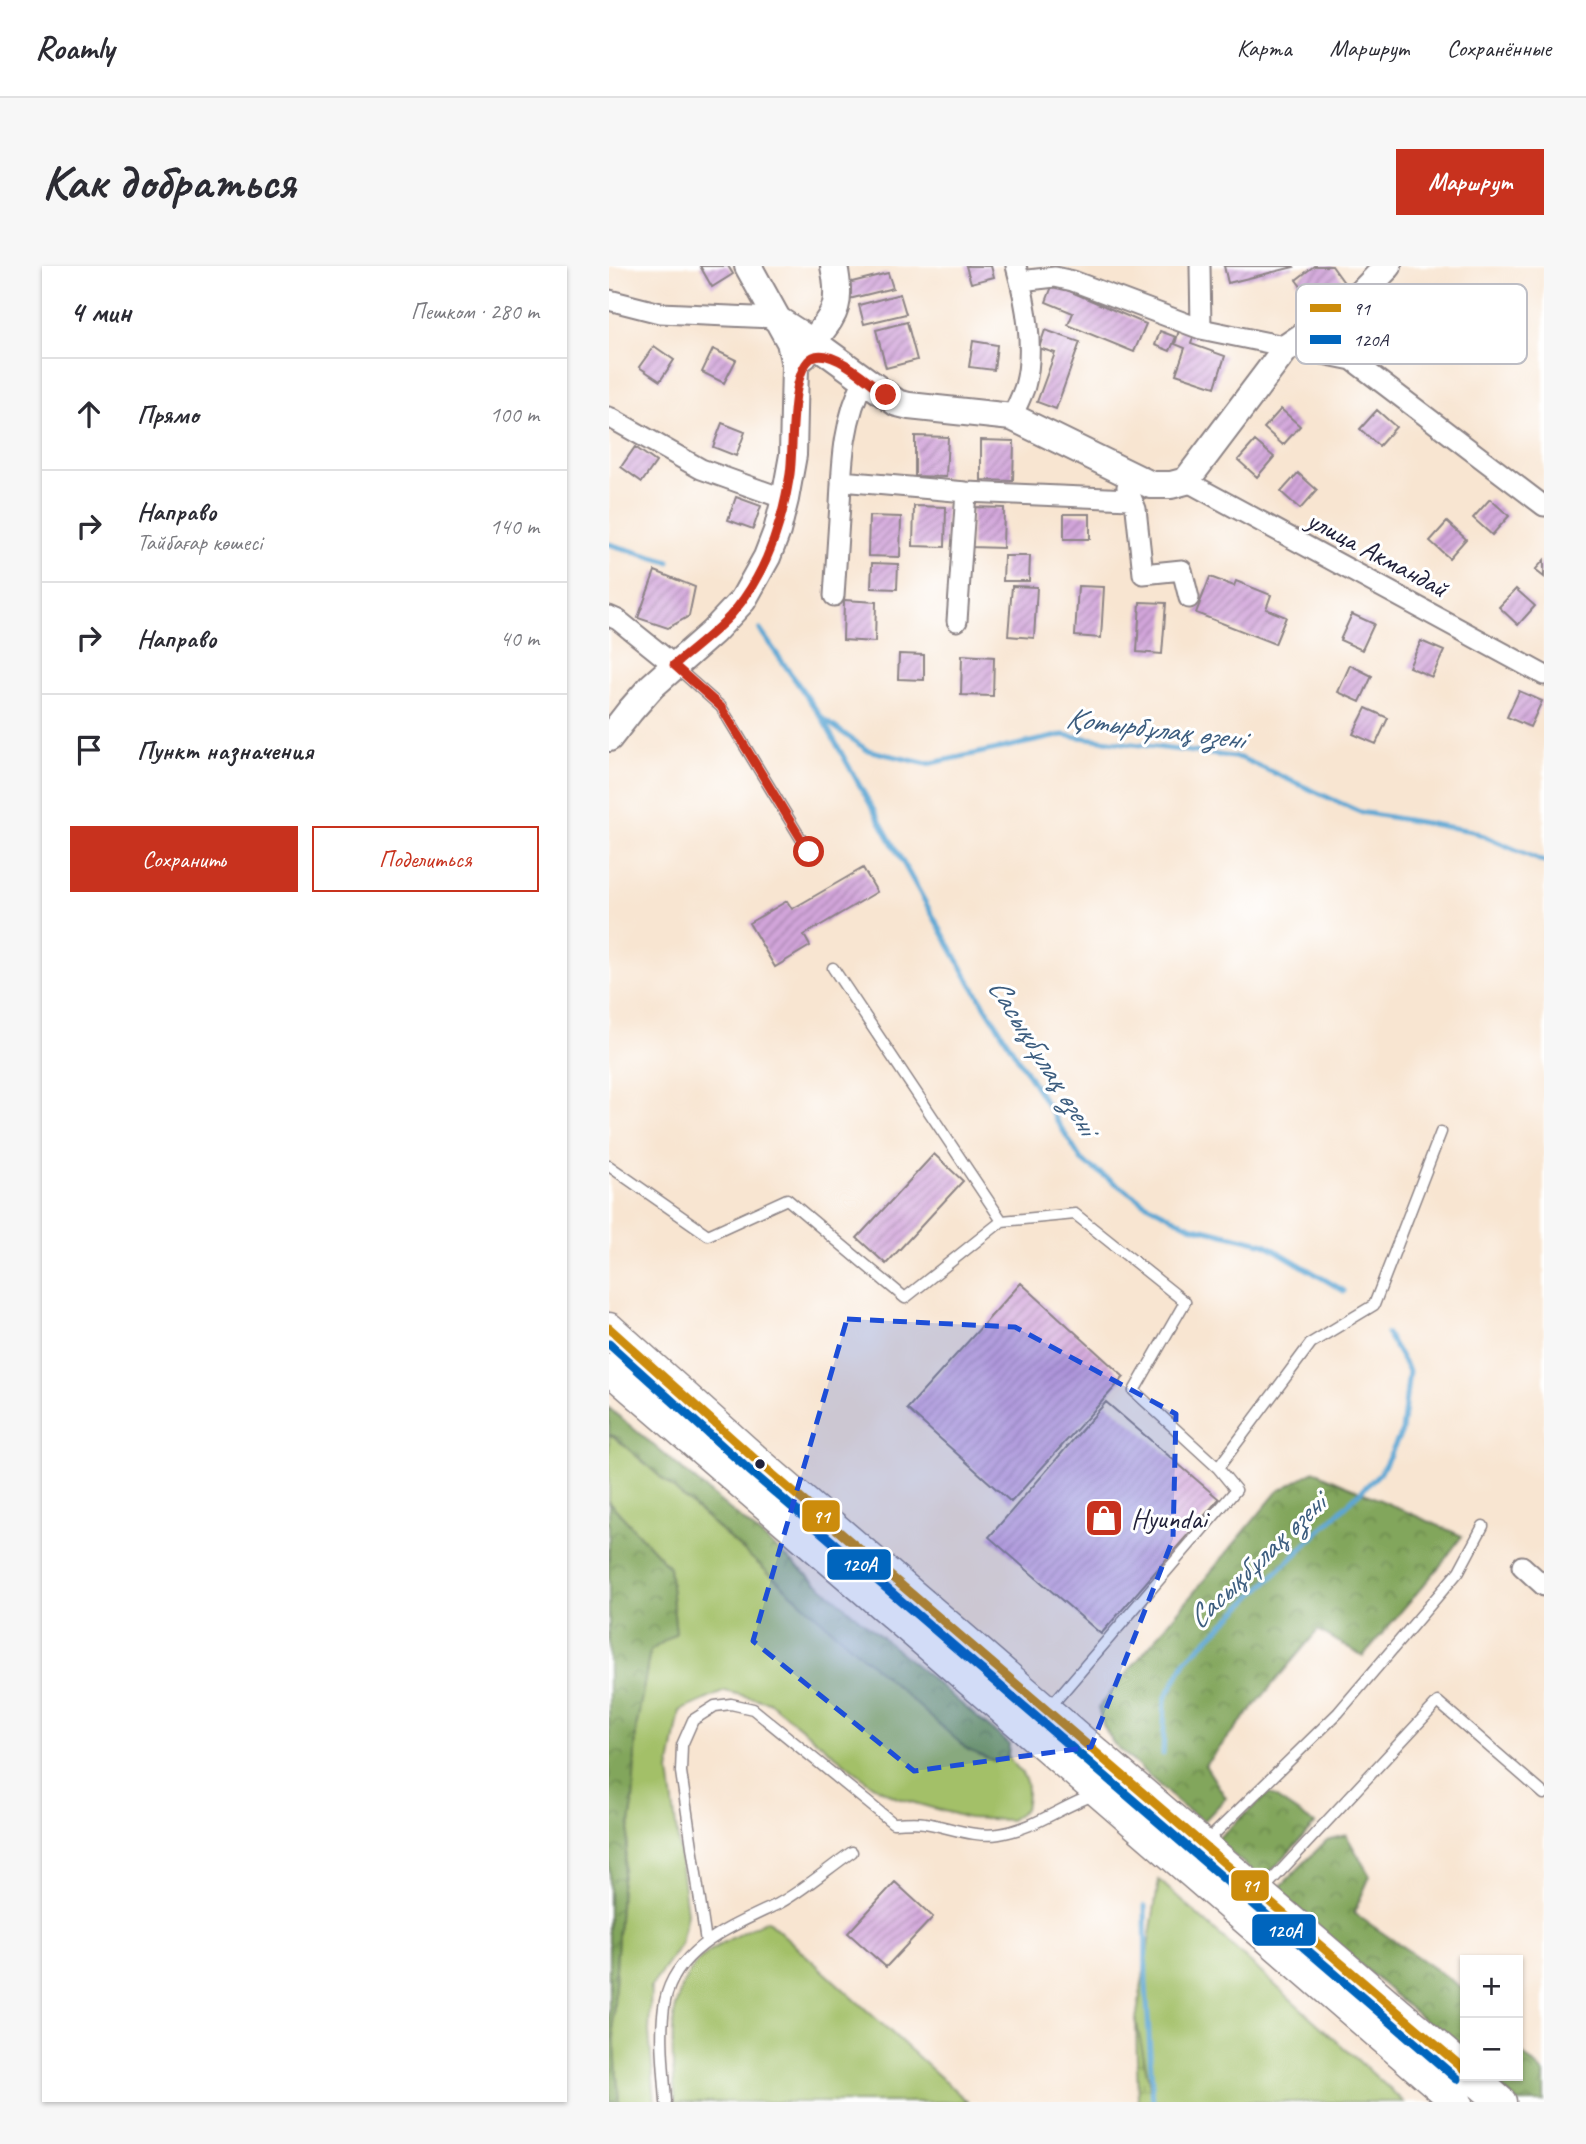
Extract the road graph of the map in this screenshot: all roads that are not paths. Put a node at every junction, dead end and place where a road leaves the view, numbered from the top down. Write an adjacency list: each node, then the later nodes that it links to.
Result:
1 (748, 266): 8 (main road)
2 (834, 266): 10 (main road)
3 (1200, 266): 9 (street)
4 (1388, 266): 6 (main road)
5 (1018, 273): 9 (street); 19 (street)
6 (1370, 284)
7 (609, 300): 8 (street)
8 (775, 318): 10 (main road); 17 (main road)
9 (1201, 329): 12 (street)
10 (820, 333): 14 (main road); 17 (main road)
11 (1296, 341): 12 (main road)
12 (1287, 347): 13 (street); 22 (main road)
13 (1296, 349)
14 (839, 360): 16 (main road); 17 (main road)
15 (1357, 364): 26 (street)
16 (865, 378): 19 (main road); 21 (street)
17 (796, 388): 24 (main road)
18 (609, 417): 24 (street)
19 (1012, 417): 20 (main road)
20 (1122, 470): 22 (main road); 25 (street)
21 (841, 481): 23 (street); 27 (street)
22 (1186, 481): 32 (street, улица Акмандай)
23 (966, 492): 25 (street); 30 (street)
24 (785, 499): 31 (main road)
25 (1130, 499): 28 (street)
26 (1544, 506)
27 (834, 596)
28 (1189, 598)
29 (609, 616): 31 (street)
30 (957, 621)
31 (674, 665): 33 (main road); 34 (lane)
32 (1544, 675)
33 (609, 738)
34 (809, 852)
35 (833, 968): 38 (lane)
36 (1441, 1132): 41 (lane)
37 (609, 1166): 38 (lane)
38 (1002, 1221): 41 (lane)
39 (609, 1328): 45 (main road)
40 (609, 1369): 46 (main road)
41 (1218, 1468): 45 (lane)
42 (1483, 1526): 48 (lane)
43 (1522, 1566): 44 (street)
44 (1544, 1586)
45 (1047, 1710): 46 (main road)
46 (1110, 1782): 48 (main road); 51 (lane); 55 (main road)
47 (1544, 1794): 50 (lane)
48 (1204, 1844): 50 (main road)
49 (852, 1852): 51 (lane)
50 (1261, 1893): 52 (main road)
51 (706, 1942): 54 (lane)
52 (1460, 2066)
53 (1477, 2081): 56 (main road)
54 (666, 2102)
55 (1457, 2102)
56 (1501, 2102)

